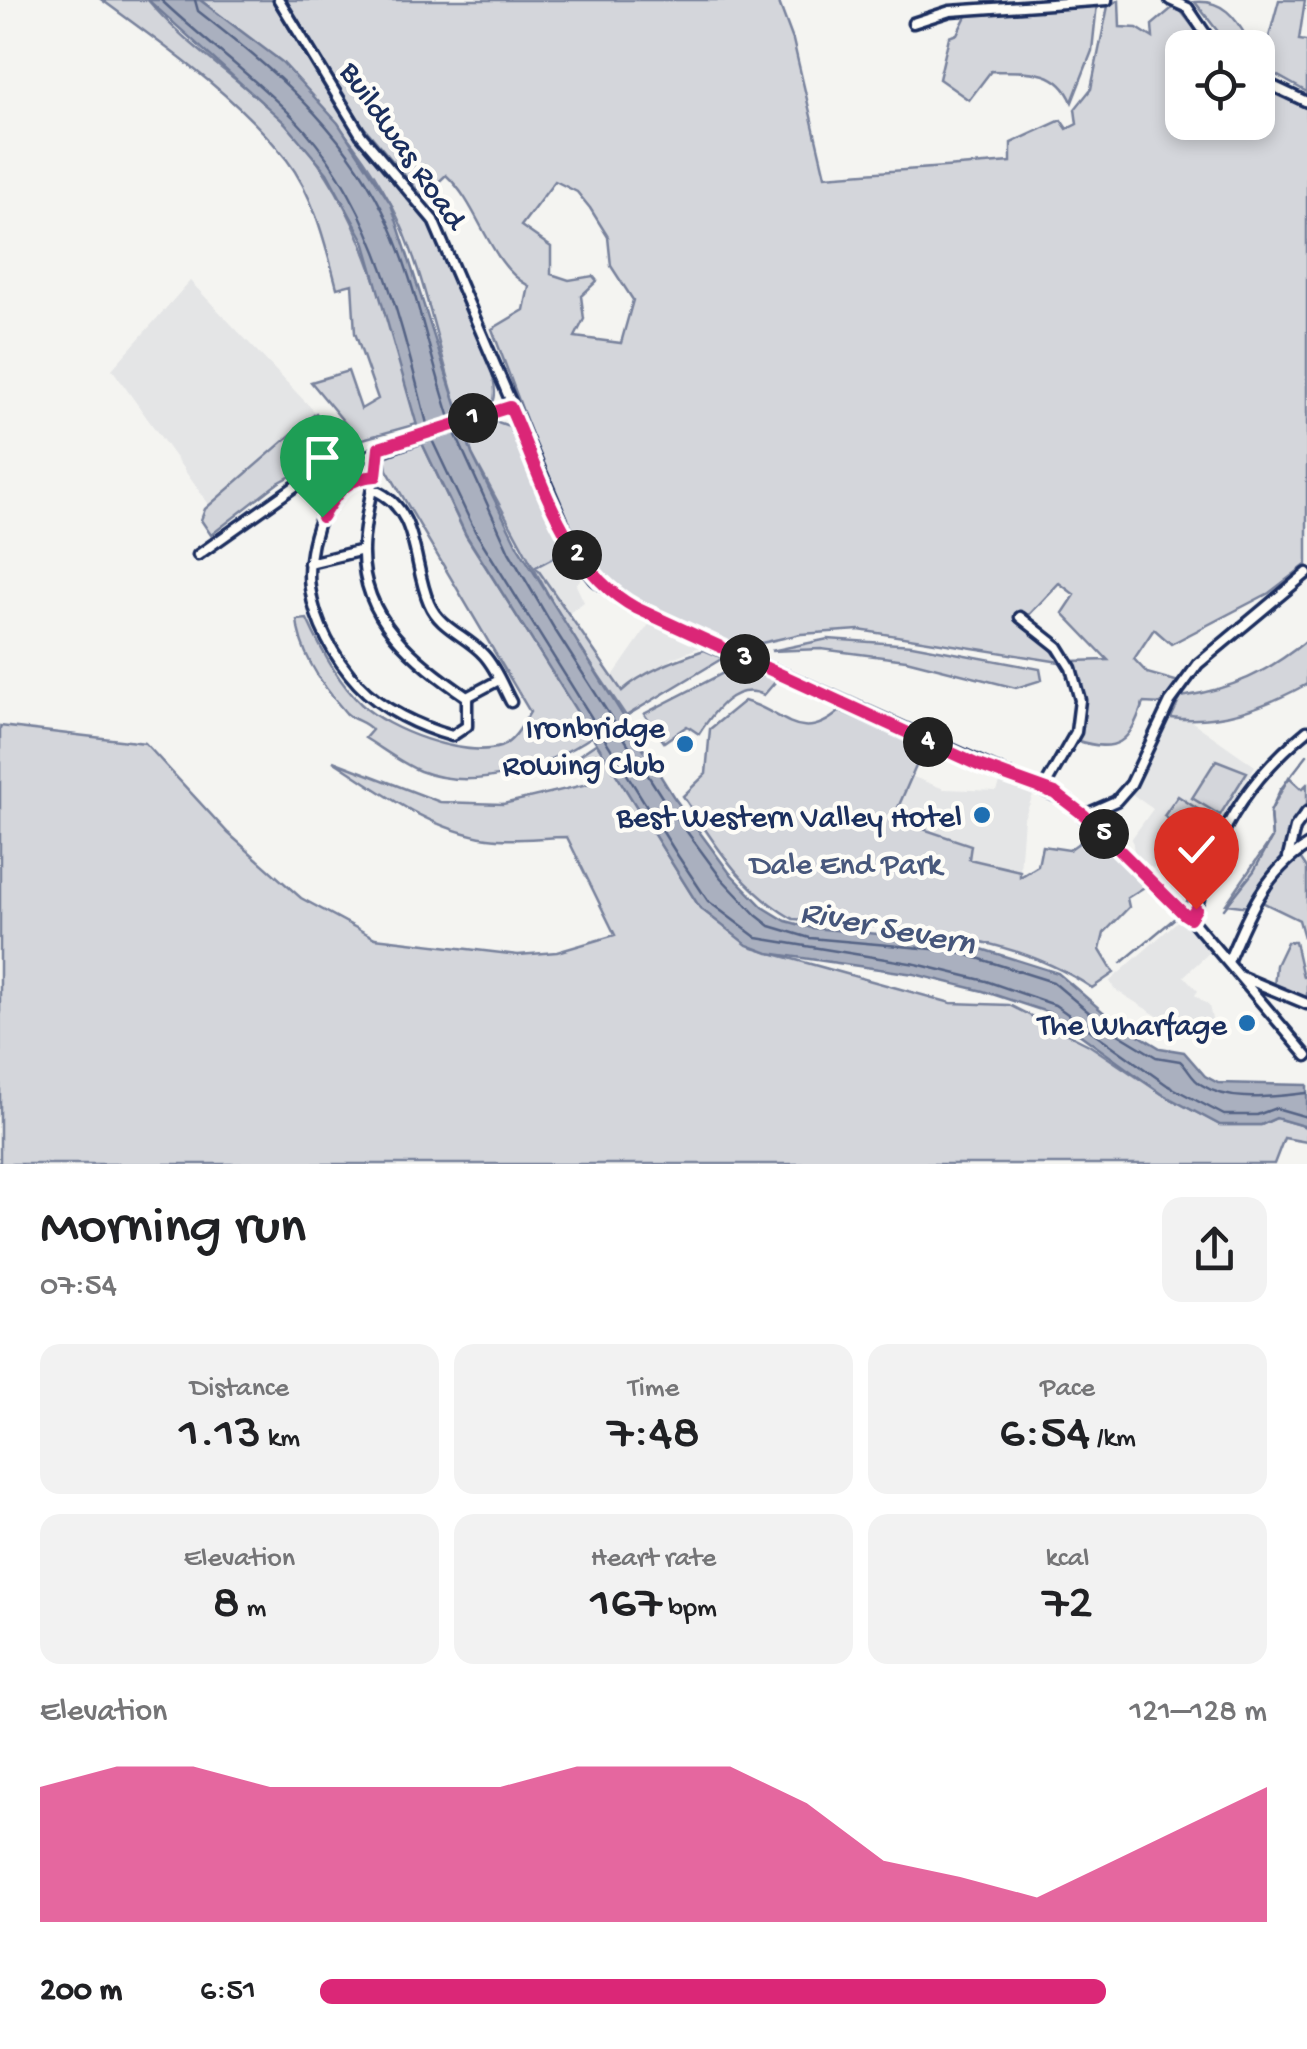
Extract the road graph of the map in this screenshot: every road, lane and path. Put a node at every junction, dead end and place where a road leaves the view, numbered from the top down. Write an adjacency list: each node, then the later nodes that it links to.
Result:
1 (279, 0): 9 (street, Buildwas Road)
2 (1107, 0): 5 (street)
3 (1170, 0): 4 (street)
4 (1184, 2): 6 (street)
5 (912, 22)
6 (1203, 30)
7 (1275, 87): 8 (street)
8 (1307, 102)
9 (510, 407): 10 (street); 22 (street, Buildwas Road)
10 (379, 448): 11 (street); 14 (street)
11 (376, 476): 12 (street); 15 (street)
12 (374, 490): 13 (street); 18 (street)
13 (363, 550): 15 (street); 19 (street)
14 (198, 555)
15 (309, 563): 19 (street)
16 (1307, 573): 24 (street)
17 (1022, 622): 22 (street)
18 (500, 680): 19 (street); 20 (street)
19 (467, 697)
20 (511, 702)
21 (1307, 730): 27 (street)
22 (1044, 788): 24 (street)
23 (1307, 812): 26 (street)
24 (1084, 815): 27 (street)
25 (1307, 846): 26 (street)
26 (1288, 859): 28 (street)
27 (1190, 918): 28 (street)
28 (1228, 962): 29 (street)
29 (1242, 977): 30 (street); 31 (street)
30 (1307, 1004)
31 (1307, 1056)

